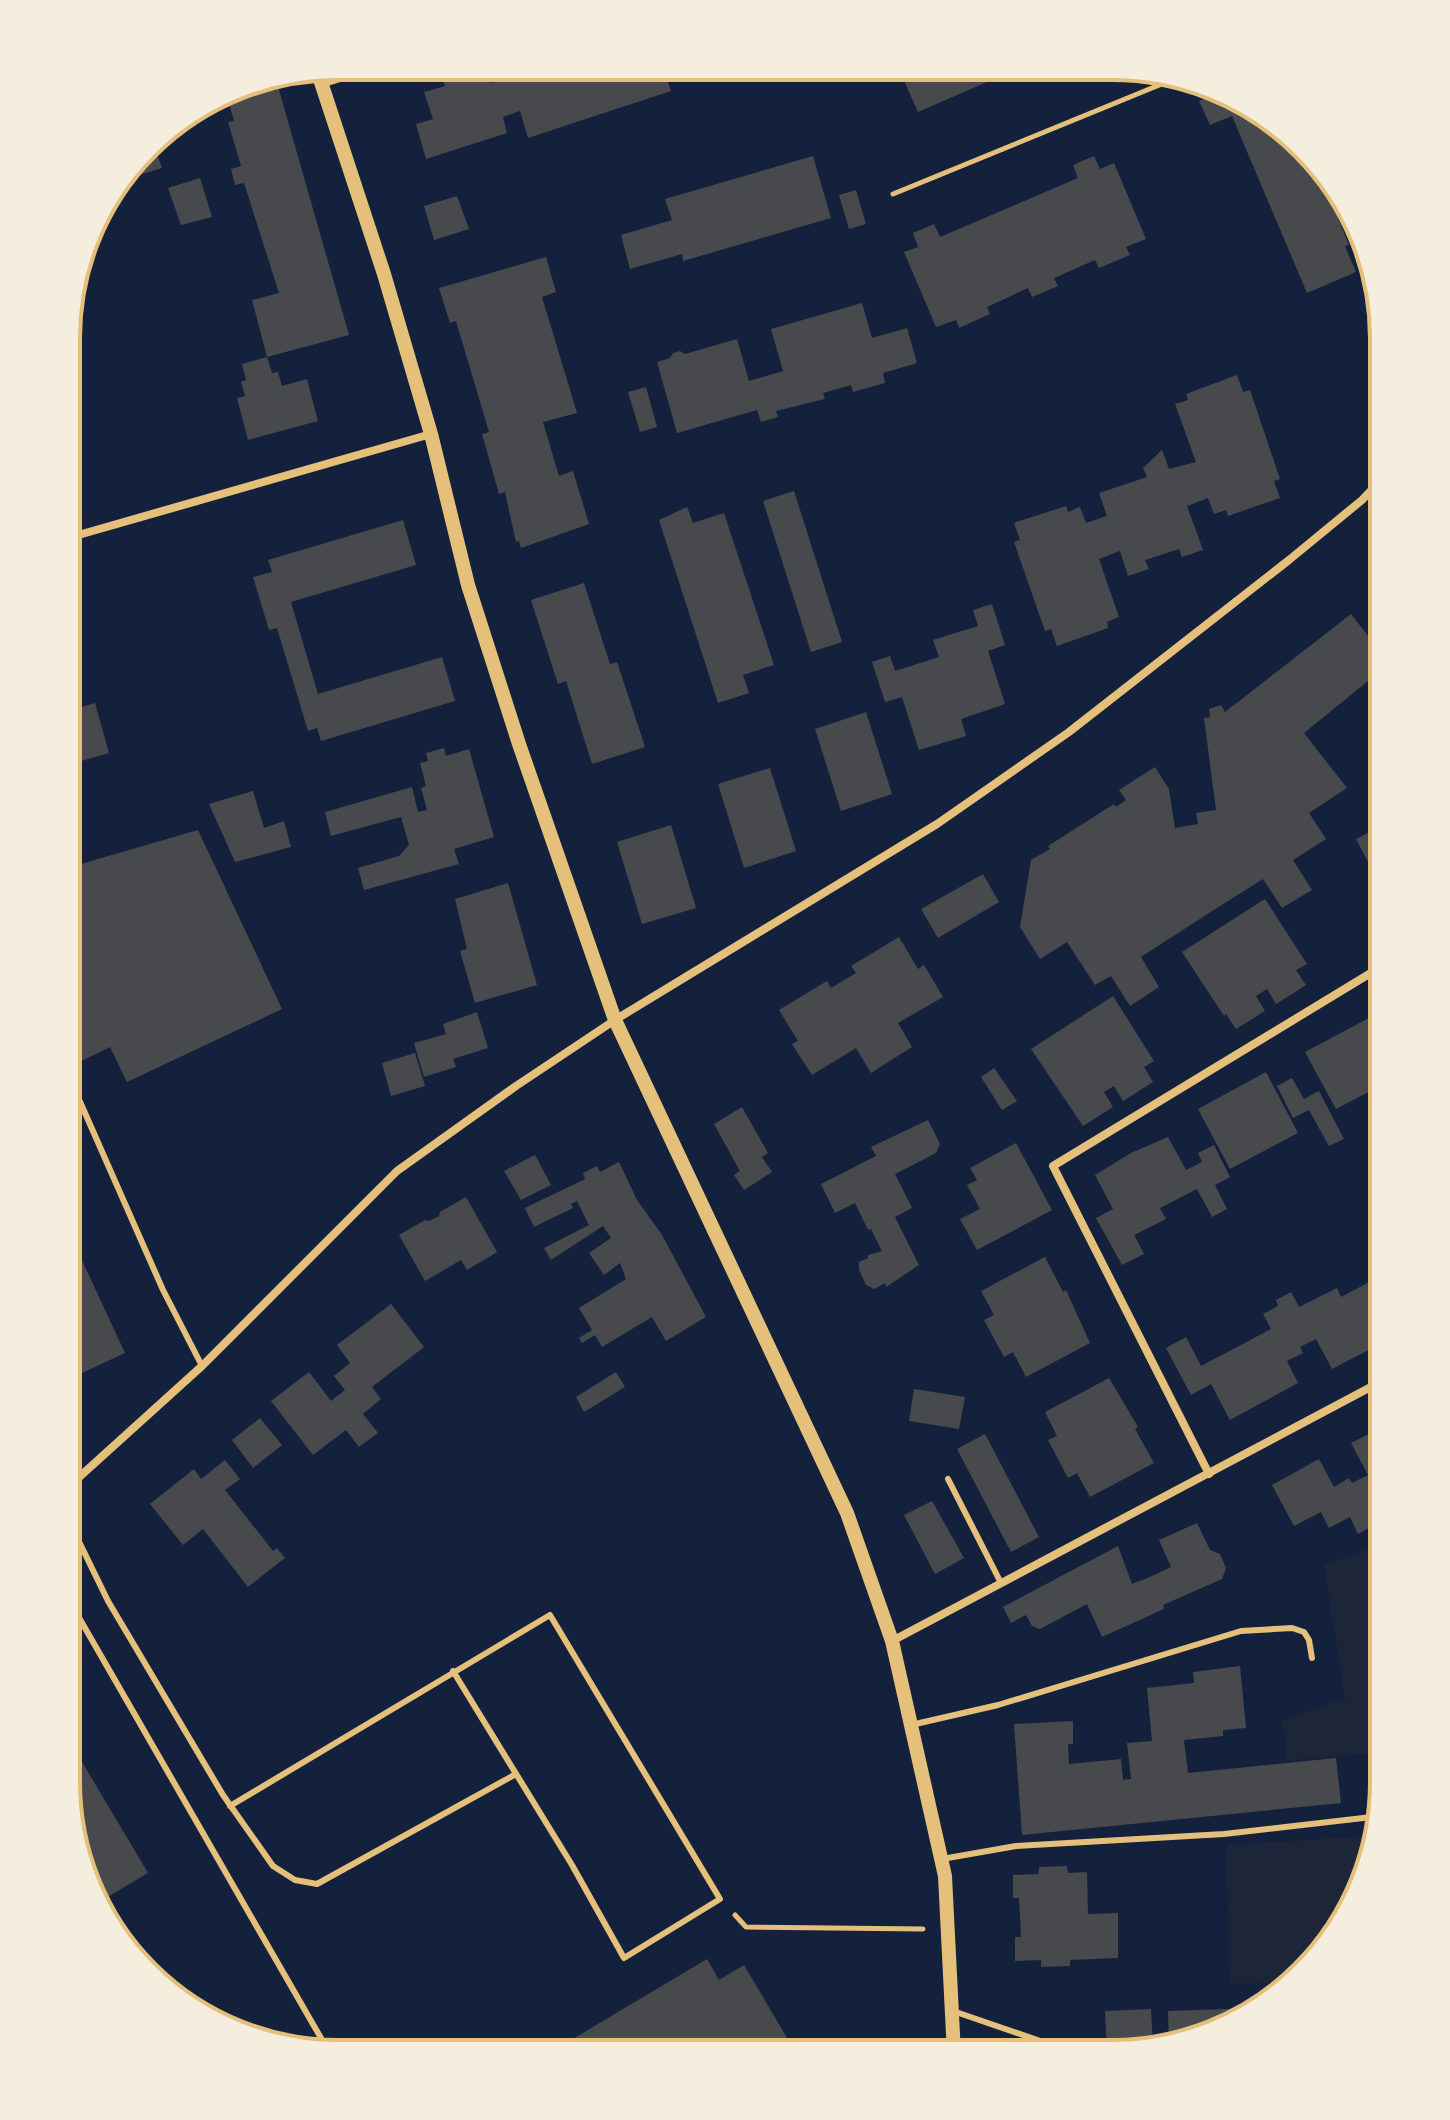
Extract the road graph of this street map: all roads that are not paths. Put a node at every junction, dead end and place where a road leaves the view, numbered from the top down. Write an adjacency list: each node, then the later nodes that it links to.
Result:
1 (320, 81): 2 (street)
2 (431, 434): 4 (street); 6 (street)
3 (1370, 492): 6 (street)
4 (80, 535)
5 (1370, 974): 10 (street)
6 (615, 1020): 8 (street); 16 (street)
7 (80, 1102): 8 (lane)
8 (202, 1366): 11 (street)
9 (1369, 1388): 10 (street)
10 (1209, 1474): 14 (street)
11 (80, 1477)
12 (948, 1479): 14 (lane)
13 (80, 1544): 21 (lane)
14 (1001, 1583): 16 (street)
15 (80, 1619): 25 (lane)
16 (892, 1641): 19 (street)
17 (1312, 1658): 19 (lane)
18 (453, 1671): 20 (lane); 20 (lane); 21 (lane)
19 (911, 1725): 23 (street)
20 (516, 1774): 21 (lane)
21 (230, 1806)
22 (1367, 1818): 23 (lane)
23 (942, 1859): 24 (street)
24 (953, 2011): 26 (street); 27 (lane)
25 (322, 2039)
26 (954, 2040)
27 (1038, 2040)

